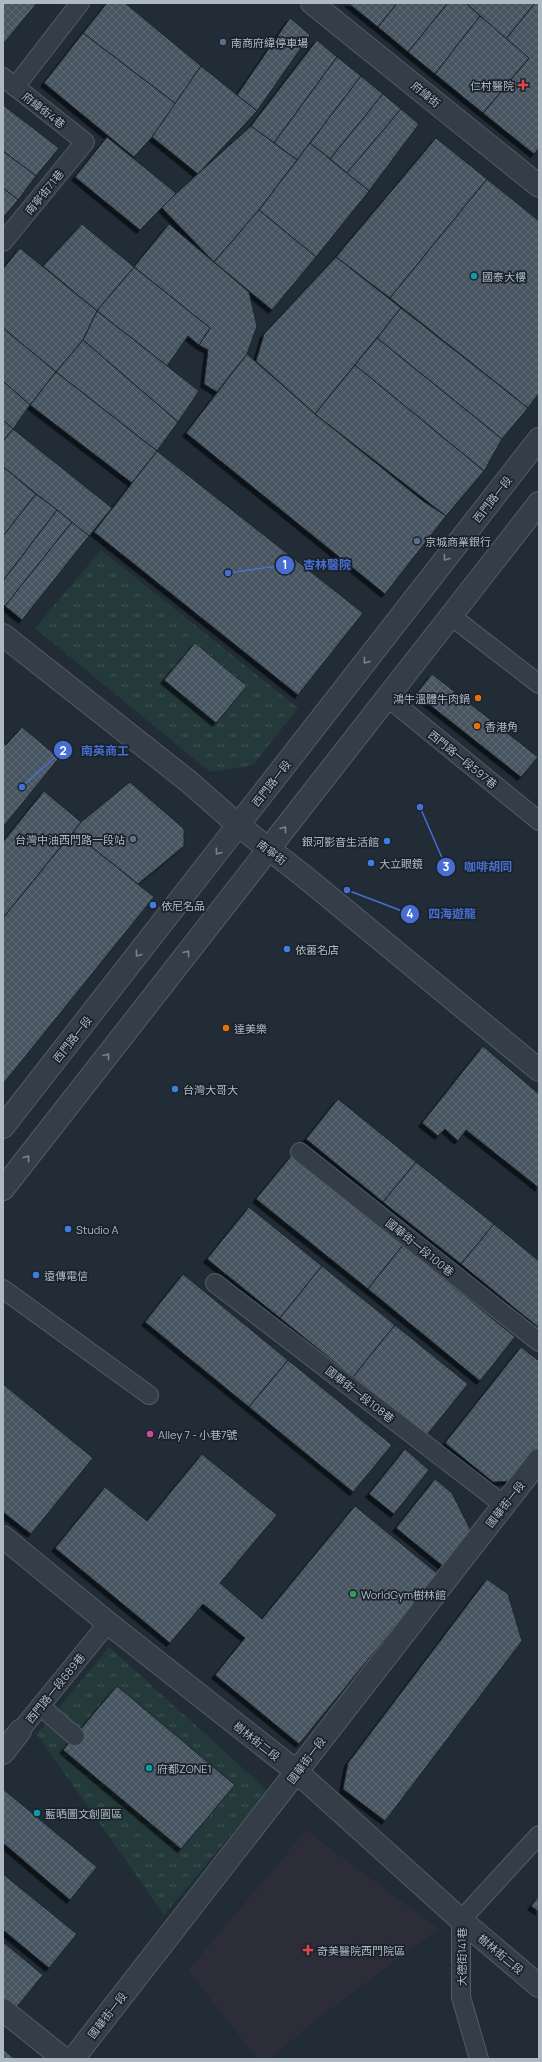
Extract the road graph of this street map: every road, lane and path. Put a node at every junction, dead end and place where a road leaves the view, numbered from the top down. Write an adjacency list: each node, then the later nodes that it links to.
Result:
1 (80, 3): 3 (lane)
2 (312, 3): 5 (street, 府緯街)
3 (9, 82): 4 (lane, 府緯街4巷)
4 (85, 142): 6 (lane, 南寧街71巷)
5 (539, 186)
6 (3, 242)
7 (539, 439): 14 (street, 西門路一段, one-way to 14)
8 (539, 503): 9 (street)
9 (451, 616): 11 (lane); 12 (street)
10 (3, 635): 14 (street, 南寧街)
11 (539, 684)
12 (387, 697): 13 (lane, 西門路一段597巷); 15 (street, one-way to 12)
13 (539, 821)
14 (238, 825): 15 (street, 南寧街); 17 (street, 西門路一段, one-way to 17)
15 (268, 849): 16 (street, 南寧街); 19 (street, one-way to 15)
16 (539, 1070)
17 (3, 1127)
18 (300, 1152): 22 (lane, 國華街一段100巷)
19 (3, 1189)
20 (215, 1283): 25 (lane, 國華街一段108巷)
21 (3, 1289): 23 (lane)
22 (539, 1342)
23 (149, 1395)
24 (539, 1460): 25 (street, 國華街一段)
25 (504, 1505): 32 (street, 國華街一段)
26 (3, 1538): 27 (street, 樹林街二段)
27 (108, 1623): 28 (lane, 西門路一段689巷); 32 (street, 樹林街二段)
28 (40, 1706): 29 (lane, 西門路一段689巷); 30 (lane)
29 (20, 1731): 31 (street, 西門路一段689巷)
30 (75, 1736)
31 (3, 1753)
32 (297, 1772): 34 (street, 樹林街二段); 38 (street, 國華街一段)
33 (539, 1835): 34 (lane, 大德街141巷)
34 (460, 1920): 35 (street, 樹林街二段); 39 (lane, 大德街141巷)
35 (539, 1986)
36 (3, 2010): 37 (street)
37 (64, 2059)
38 (73, 2059)
39 (479, 2059)

